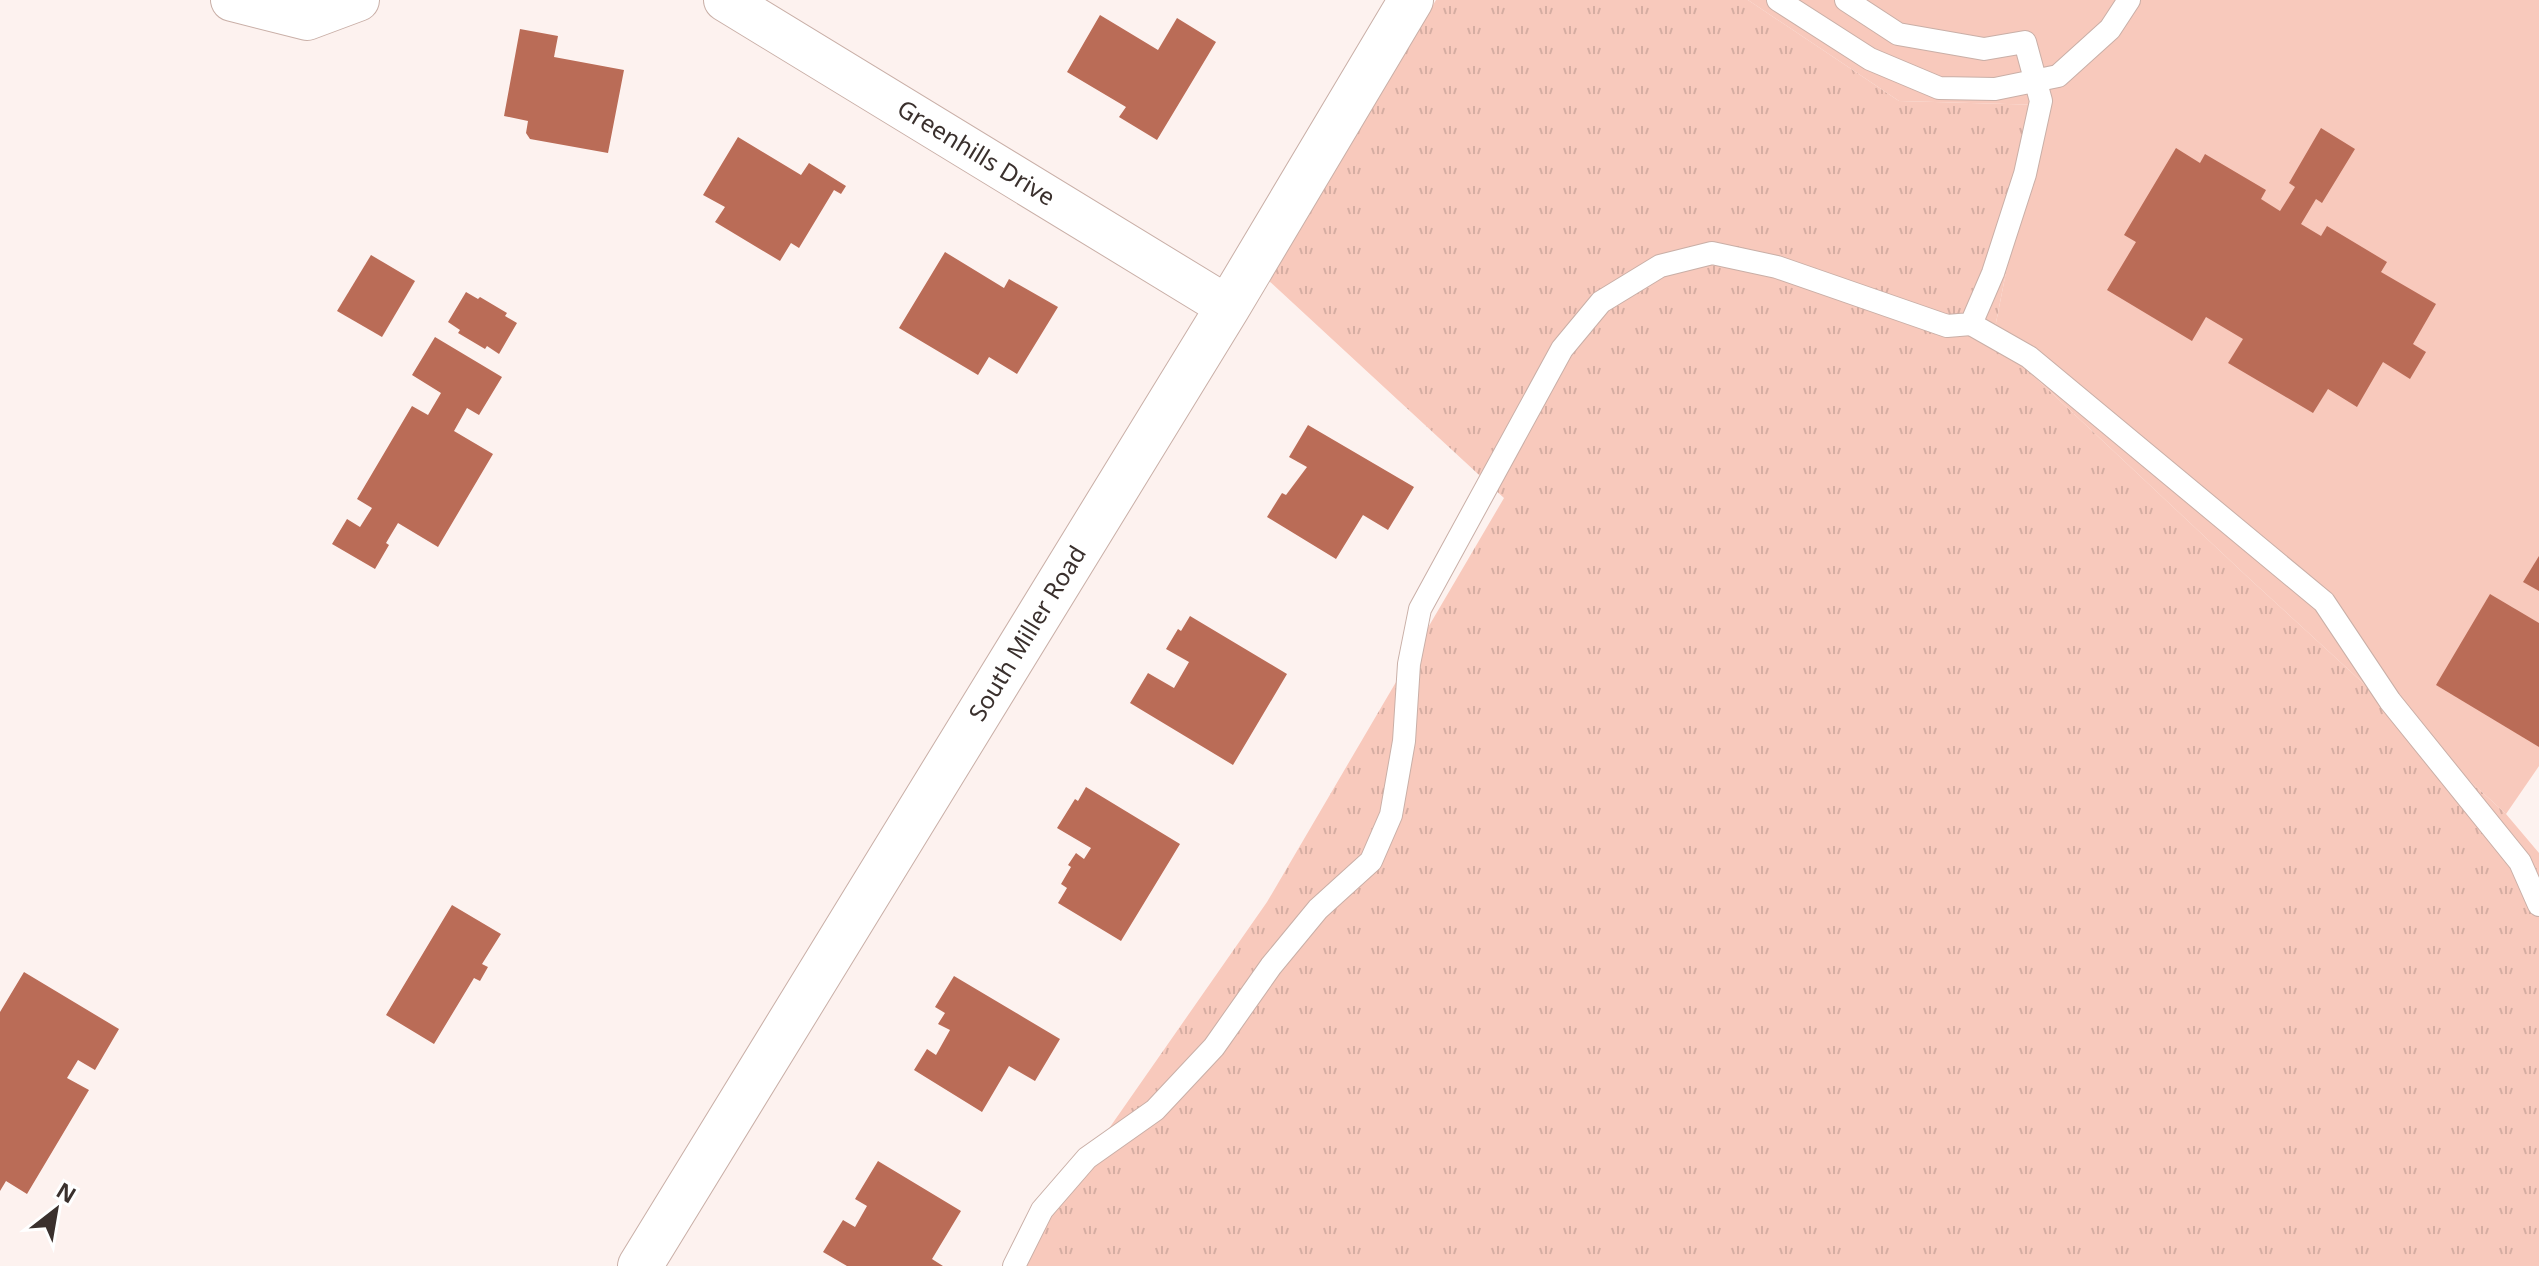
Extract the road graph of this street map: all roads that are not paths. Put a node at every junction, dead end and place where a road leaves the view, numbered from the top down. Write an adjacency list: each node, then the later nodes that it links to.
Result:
1 (232, 0): 2 (street)
2 (358, 0)
3 (725, 0): 9 (street, Greenhills Drive)
4 (1778, 0): 8 (lane)
5 (1846, 0): 8 (lane)
6 (2129, 0): 8 (lane)
7 (1405, 2): 9 (street, South Miller Road)
8 (2036, 81): 10 (lane)
9 (1228, 307): 12 (street, South Miller Road)
10 (1971, 324): 11 (lane); 13 (lane)
11 (2539, 905)
12 (640, 1266)
13 (1014, 1266)

